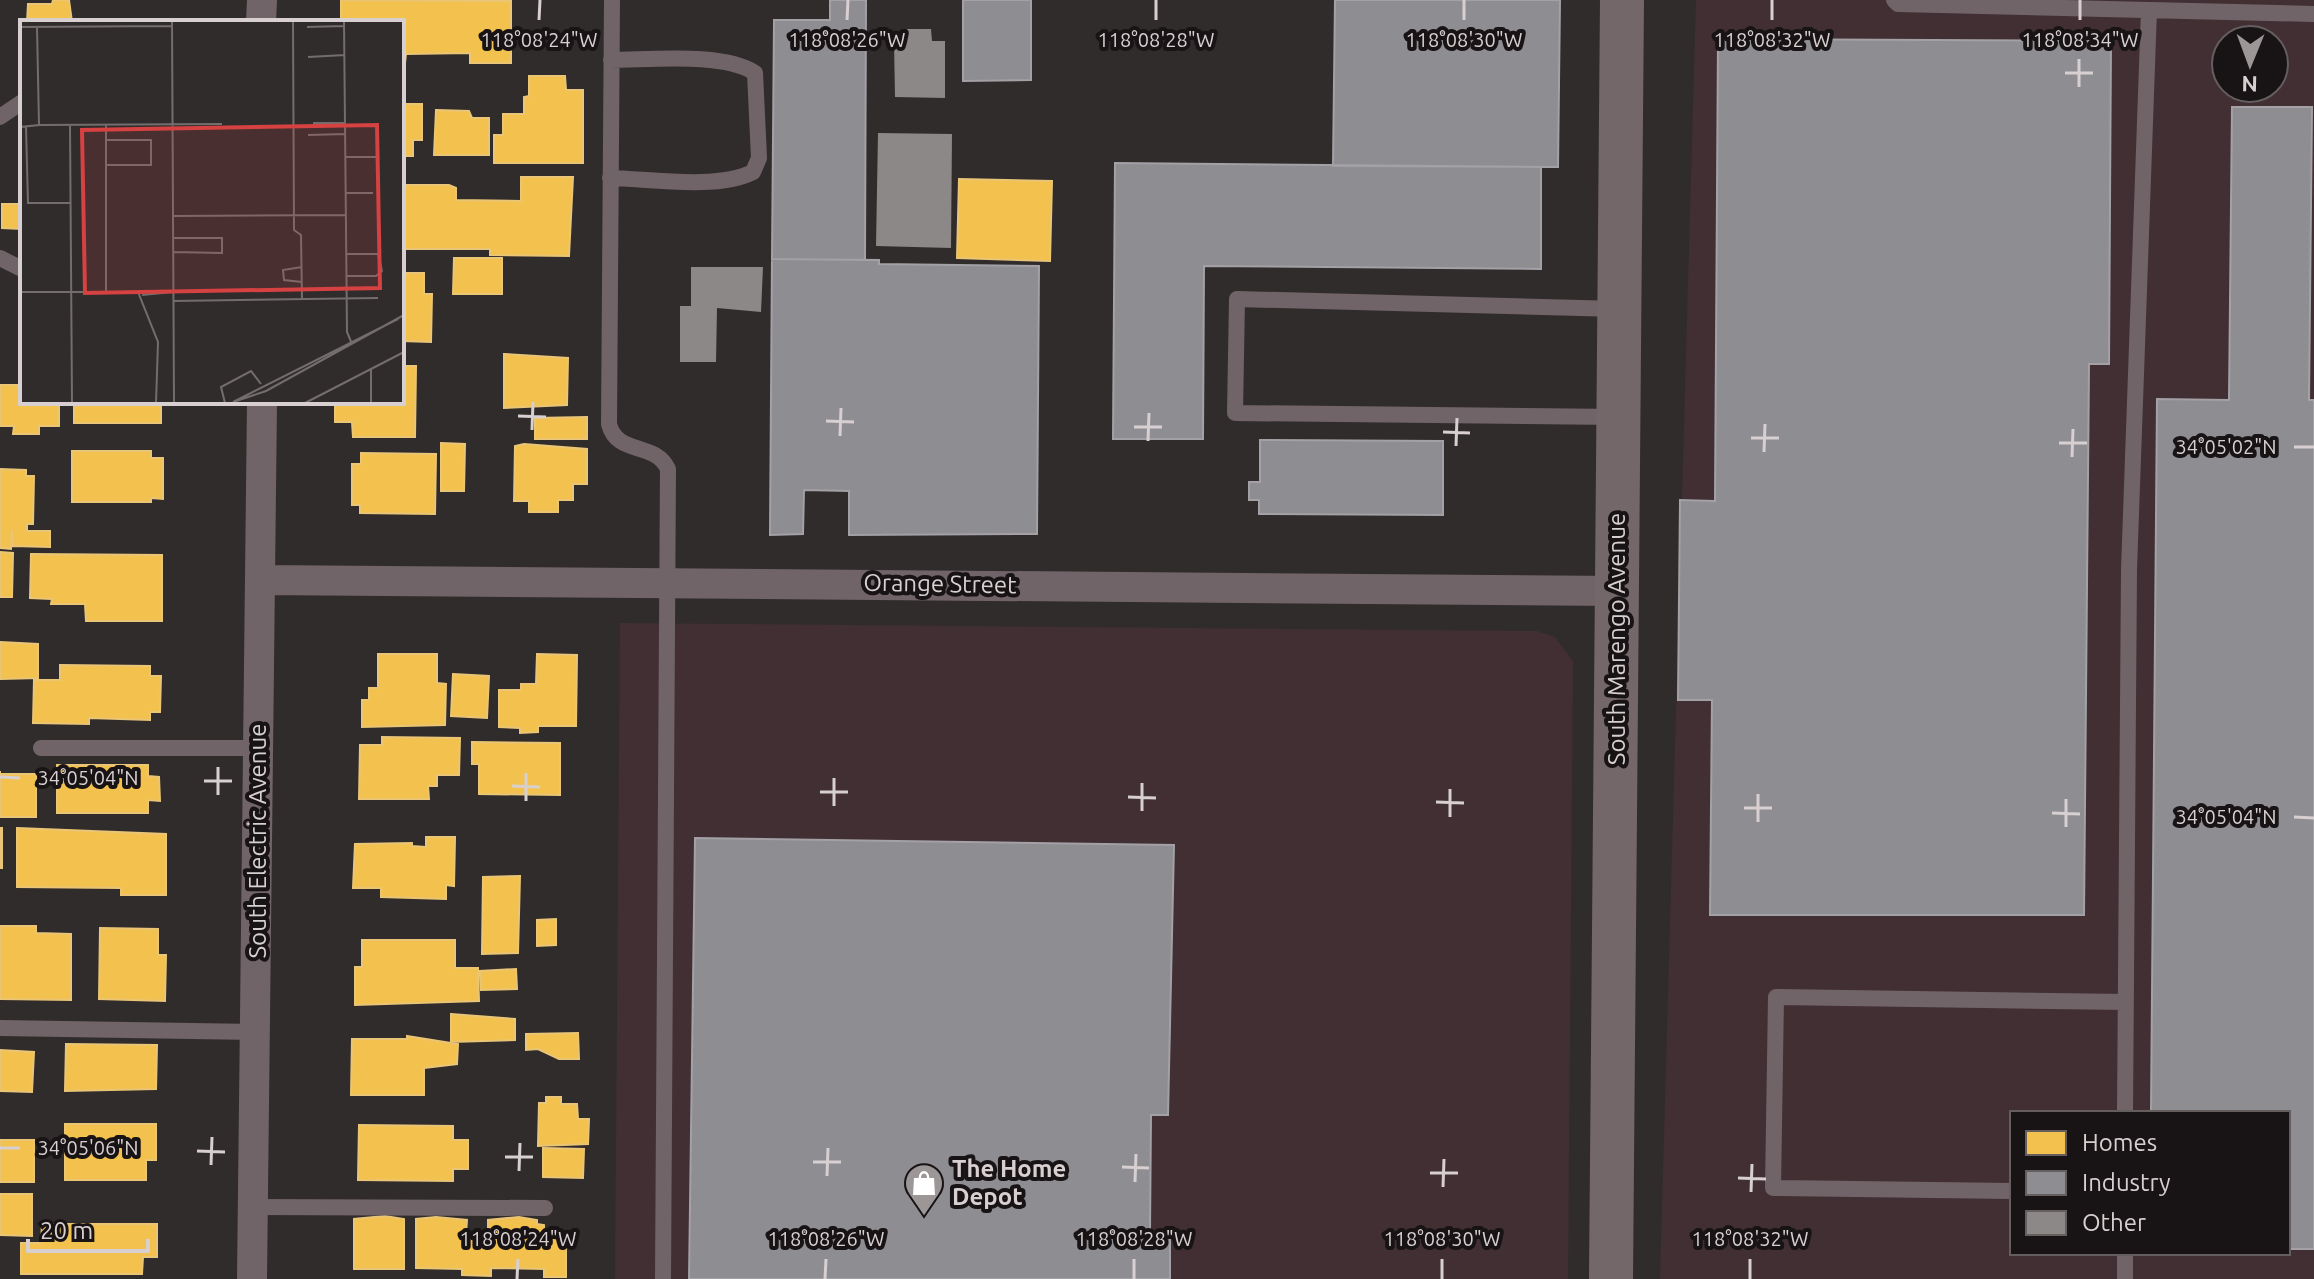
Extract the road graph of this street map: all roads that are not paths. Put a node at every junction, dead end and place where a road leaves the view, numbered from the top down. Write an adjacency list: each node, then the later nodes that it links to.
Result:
1 (262, 0): 7 (street)
2 (1622, 0): 14 (street, South Marengo Avenue)
3 (1894, 0): 5 (lane)
4 (612, 6): 8 (lane)
5 (2149, 10): 6 (lane); 22 (lane)
6 (2314, 14)
7 (261, 20)
8 (611, 60): 11 (lane); 11 (lane)
9 (20, 103): 10 (lane)
10 (0, 117)
11 (610, 178): 18 (lane)
12 (0, 258): 13 (lane)
13 (20, 268)
14 (1620, 309): 16 (street, South Marengo Avenue); 16 (lane)
15 (262, 404): 17 (street, South Electric Avenue)
16 (1618, 417): 19 (street, South Marengo Avenue)
17 (262, 580): 18 (street, Orange Street); 21 (street, South Electric Avenue)
18 (666, 581): 19 (street, Orange Street); 31 (lane)
19 (1617, 591): 32 (street, South Marengo Avenue)
20 (41, 748): 21 (lane)
21 (258, 748): 24 (street, South Electric Avenue)
22 (2126, 1002): 25 (lane); 26 (lane)
23 (0, 1028): 24 (lane)
24 (256, 1032): 27 (street, South Electric Avenue)
25 (2125, 1111)
26 (2010, 1191)
27 (252, 1207): 28 (lane); 30 (street, South Electric Avenue)
28 (545, 1208)
29 (2125, 1255): 33 (lane)
30 (252, 1279)
31 (663, 1279)
32 (1611, 1279)
33 (2125, 1279)

